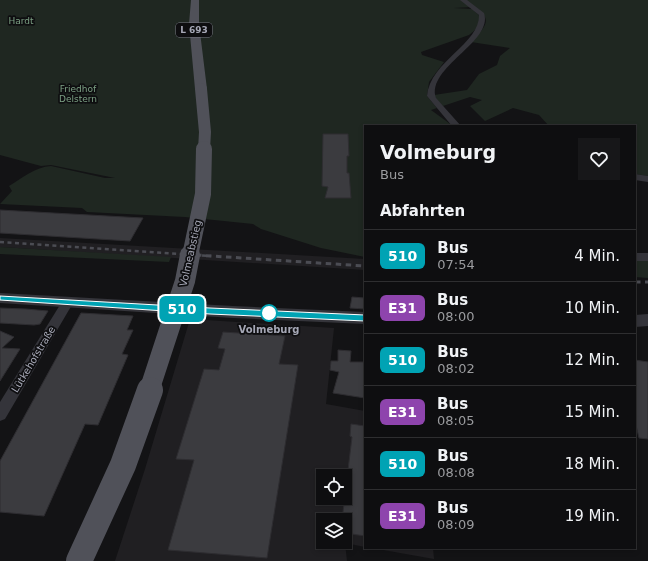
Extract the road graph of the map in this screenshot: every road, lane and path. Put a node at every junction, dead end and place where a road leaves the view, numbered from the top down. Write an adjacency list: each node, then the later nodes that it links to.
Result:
1 (195, 0): 14 (main road, Volmeabstieg / L 693, bridge)
2 (463, 0): 3 (street)
3 (456, 125)
4 (636, 177): 5 (street)
5 (648, 179)
6 (636, 257): 7 (street)
7 (648, 257)
8 (0, 298): 9 (street)
9 (67, 303): 10 (street); 13 (street, Lütkehofstraße)
10 (364, 318)
11 (648, 320): 12 (street)
12 (636, 321)
13 (0, 415)
14 (79, 561)

